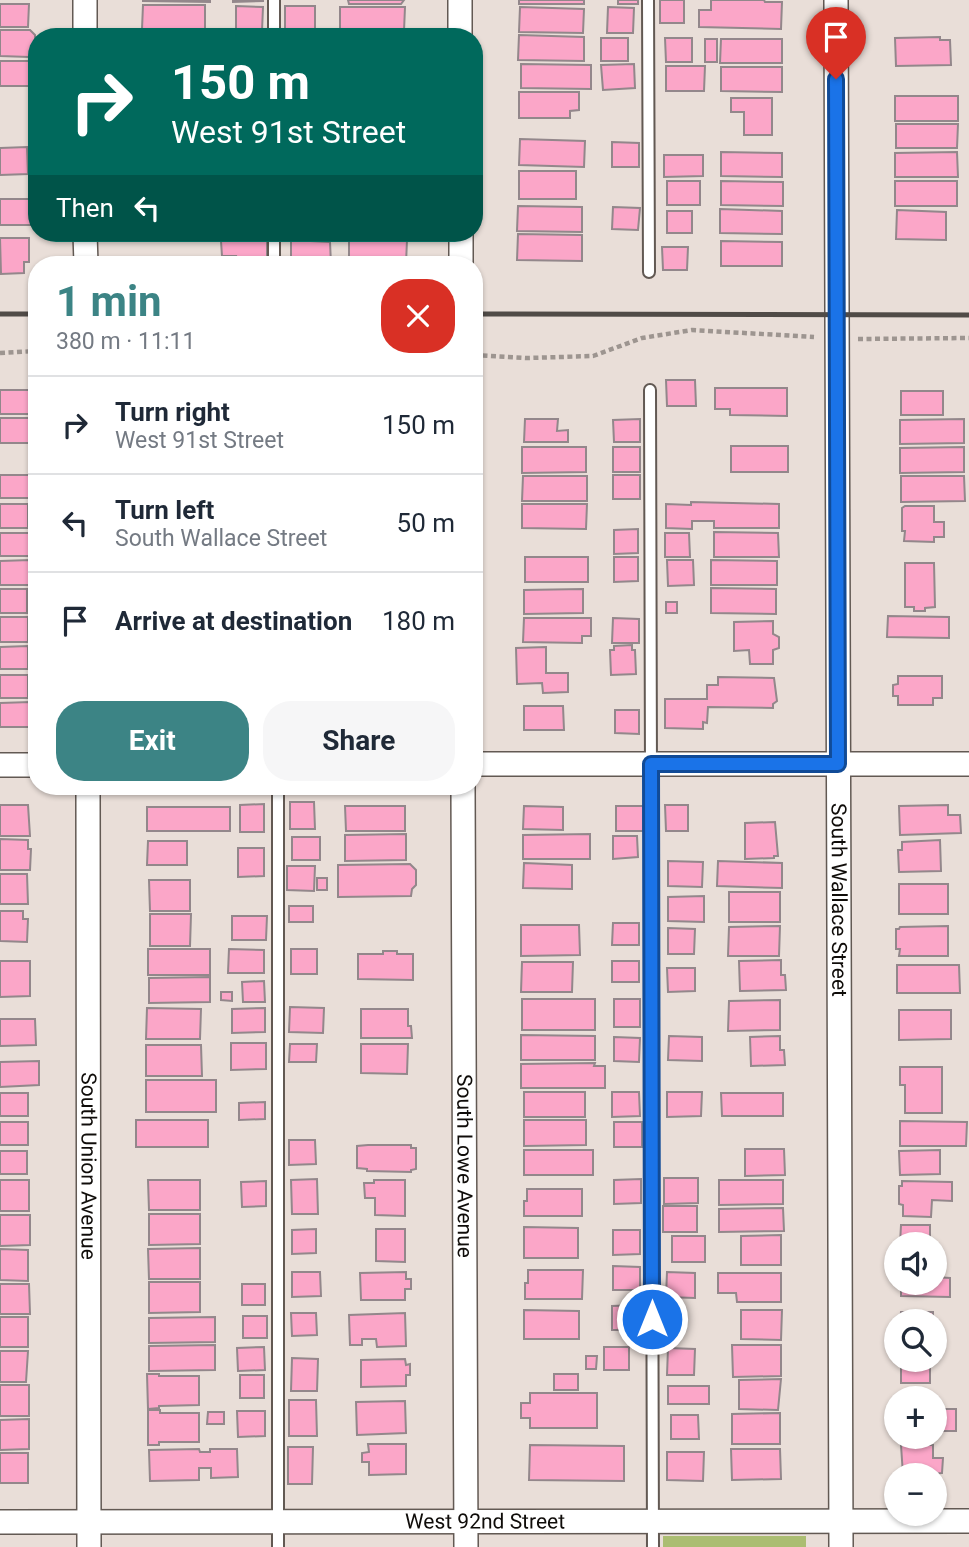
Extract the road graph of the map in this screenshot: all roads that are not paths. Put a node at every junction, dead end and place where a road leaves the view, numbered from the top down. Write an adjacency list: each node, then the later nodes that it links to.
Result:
1 (85, 0): 6 (street)
2 (274, 0): 7 (lane)
3 (460, 0): 8 (street)
4 (648, 0): 9 (lane)
5 (836, 0): 13 (street, South Wallace Street)
6 (85, 28)
7 (274, 28)
8 (460, 28)
9 (649, 272)
10 (650, 390): 12 (lane)
11 (483, 764): 12 (street)
12 (651, 764): 13 (street); 23 (lane)
13 (838, 764): 14 (street); 24 (street, South Wallace Street)
14 (969, 764)
15 (0, 765): 16 (street)
16 (28, 765)
17 (88, 795): 20 (street, South Union Avenue)
18 (278, 795): 21 (lane)
19 (463, 795): 22 (street, South Lowe Avenue)
20 (89, 1521): 21 (street, West 92nd Street); 26 (street, West 92nd Street); 27 (street, South Union Avenue)
21 (278, 1521): 22 (street, West 92nd Street); 28 (lane)
22 (466, 1521): 23 (street, West 92nd Street); 29 (street, South Lowe Avenue)
23 (653, 1521): 24 (street, West 92nd Street); 30 (lane)
24 (841, 1521): 25 (street, West 92nd Street); 31 (street, South Wallace Street)
25 (969, 1521)
26 (0, 1522)
27 (89, 1547)
28 (278, 1547)
29 (466, 1547)
30 (653, 1547)
31 (841, 1547)

